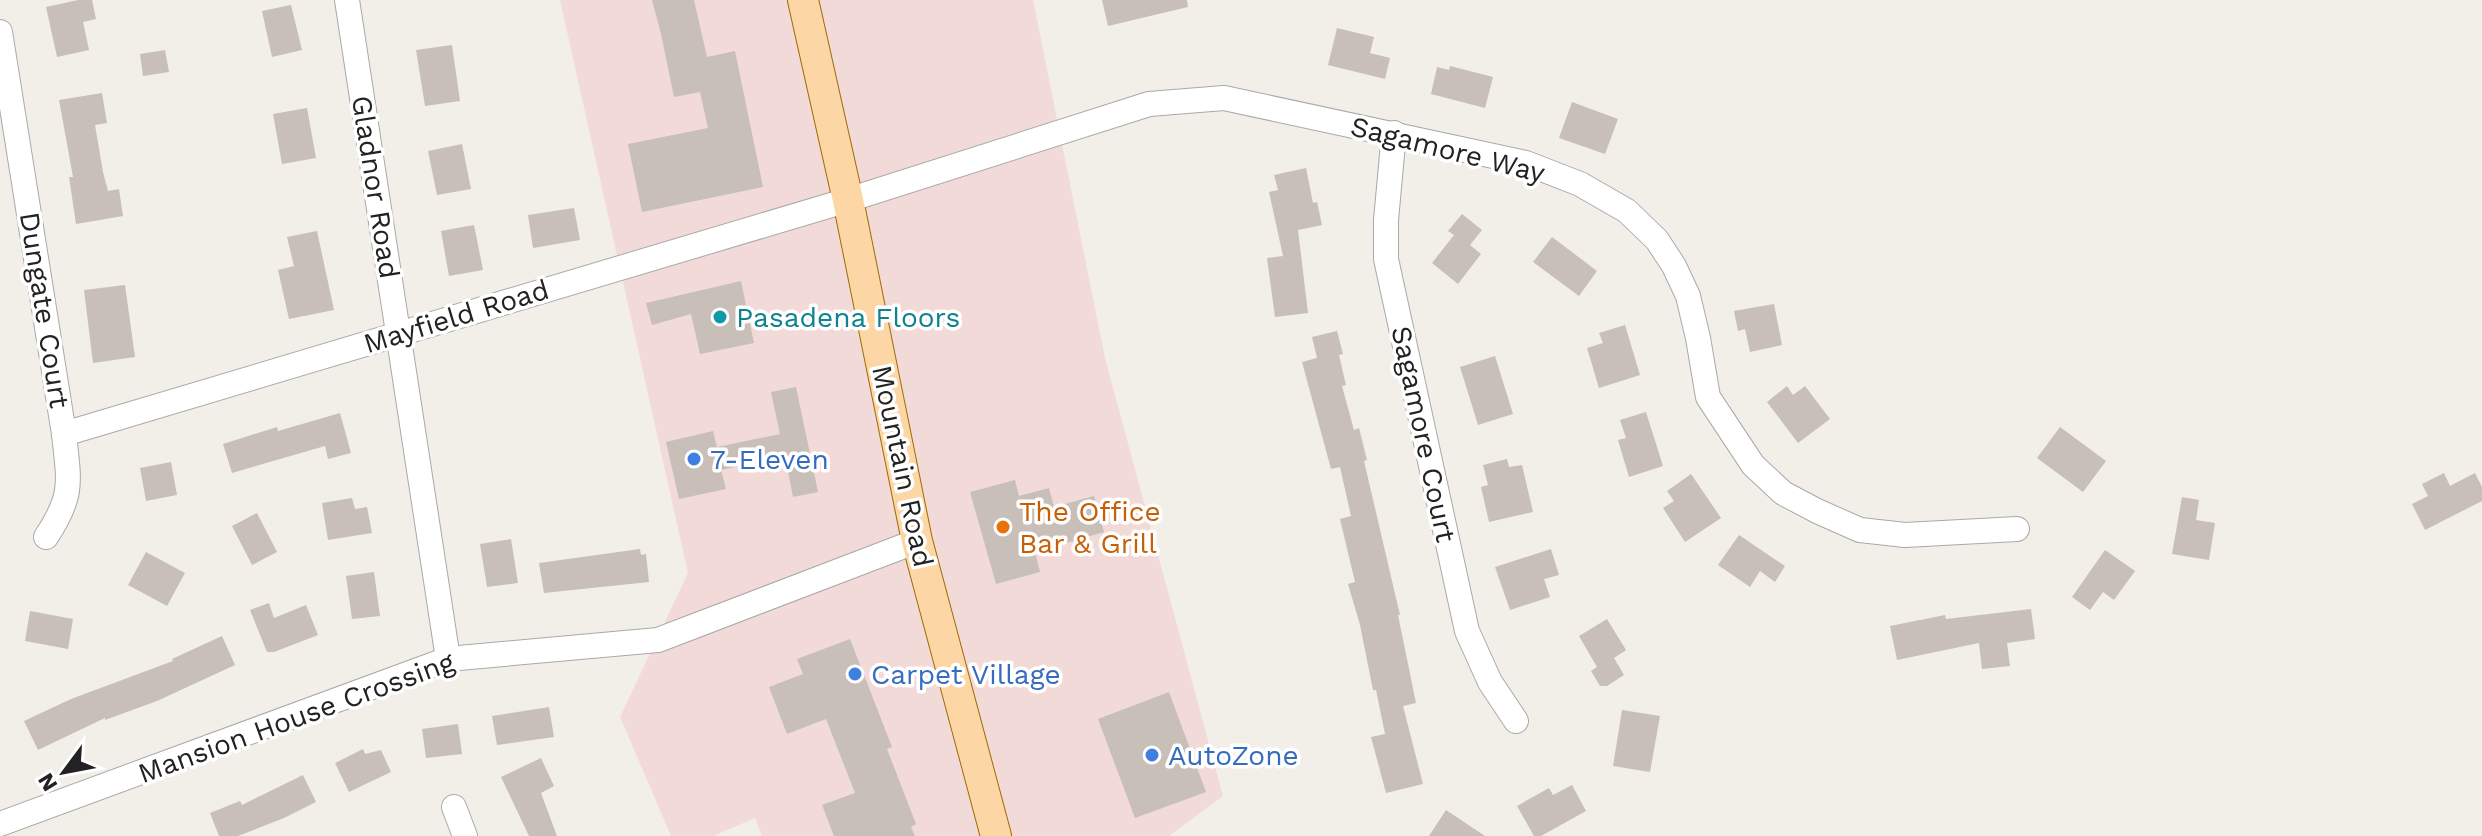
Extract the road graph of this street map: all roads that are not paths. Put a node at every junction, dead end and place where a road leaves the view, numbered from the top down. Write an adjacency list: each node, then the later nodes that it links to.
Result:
1 (347, 0): 6 (street, Gladnor Road)
2 (803, 0): 5 (main road, Mountain Road)
3 (0, 32): 7 (street, Dungate Court)
4 (1394, 133): 5 (street, Sagamore Way); 8 (street, Sagamore Way); 12 (street, Sagamore Court)
5 (848, 200): 6 (street, Mayfield Road); 10 (main road, Mountain Road)
6 (398, 333): 7 (street, Mayfield Road); 11 (street, Gladnor Road)
7 (64, 434): 9 (street, Dungate Court)
8 (2017, 529)
9 (46, 537)
10 (917, 541): 11 (street, Mansion House Crossing); 16 (main road, Mountain Road)
11 (448, 659): 14 (street, Mansion House Crossing)
12 (1516, 721)
13 (454, 807): 15 (street)
14 (0, 824)
15 (465, 836)
16 (996, 836)

